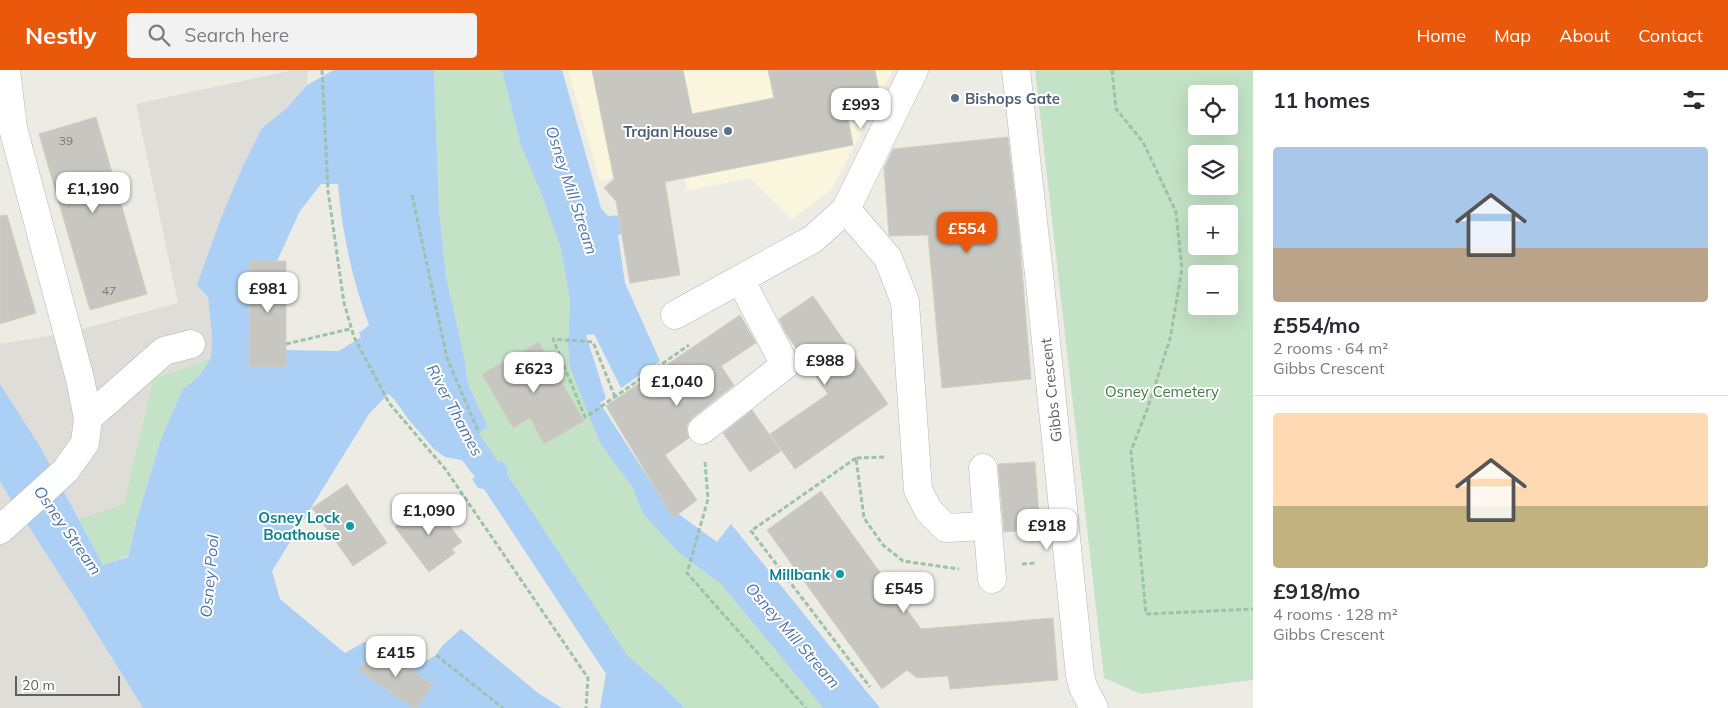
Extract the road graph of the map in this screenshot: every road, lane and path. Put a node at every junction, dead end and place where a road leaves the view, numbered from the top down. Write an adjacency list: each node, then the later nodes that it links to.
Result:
1 (6, 70): 6 (street)
2 (322, 70): 11 (path)
3 (914, 70): 8 (street)
4 (1016, 70): 29 (street, Gibbs Crescent)
5 (1112, 70): 23 (path)
6 (6, 128): 15 (street)
7 (412, 195): 17 (path)
8 (846, 209): 9 (street); 21 (street)
9 (740, 279): 10 (street); 16 (street)
10 (675, 315): 14 (path)
11 (350, 329): 13 (path); 27 (path)
12 (191, 344): 15 (street)
13 (286, 344)
14 (615, 397): 14 (path)
15 (88, 418): 20 (street)
16 (702, 430): 28 (path)
17 (479, 433)
18 (856, 458): 25 (path)
19 (982, 468): 21 (street)
20 (8, 522)
21 (987, 526): 22 (street)
22 (992, 579)
23 (1253, 610)
24 (436, 655): 26 (path)
25 (870, 688)
26 (503, 708)
27 (586, 708)
28 (806, 708)
29 (1094, 708)

